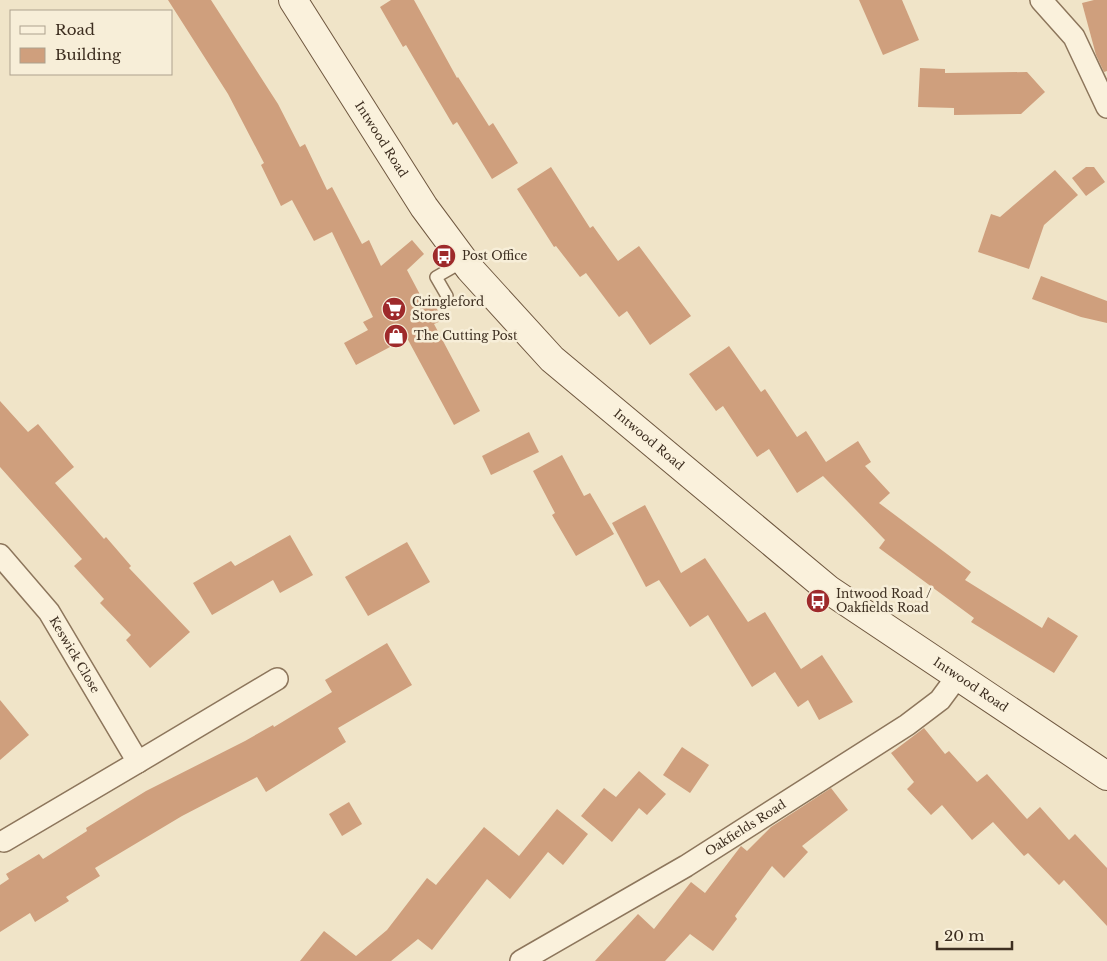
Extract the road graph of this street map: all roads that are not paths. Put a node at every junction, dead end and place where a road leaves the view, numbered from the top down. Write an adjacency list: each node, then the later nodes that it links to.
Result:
1 (293, 0): 4 (street, Intwood Road)
2 (1041, 0): 3 (street)
3 (1107, 106)
4 (464, 261): 5 (lane); 7 (street, Intwood Road)
5 (447, 296)
6 (0, 555): 9 (street, Keswick Close)
7 (957, 677): 10 (street, Intwood Road); 12 (street, Oakfields Road)
8 (277, 679): 9 (street)
9 (138, 762): 11 (street)
10 (1107, 776)
11 (4, 841)
12 (521, 961)

